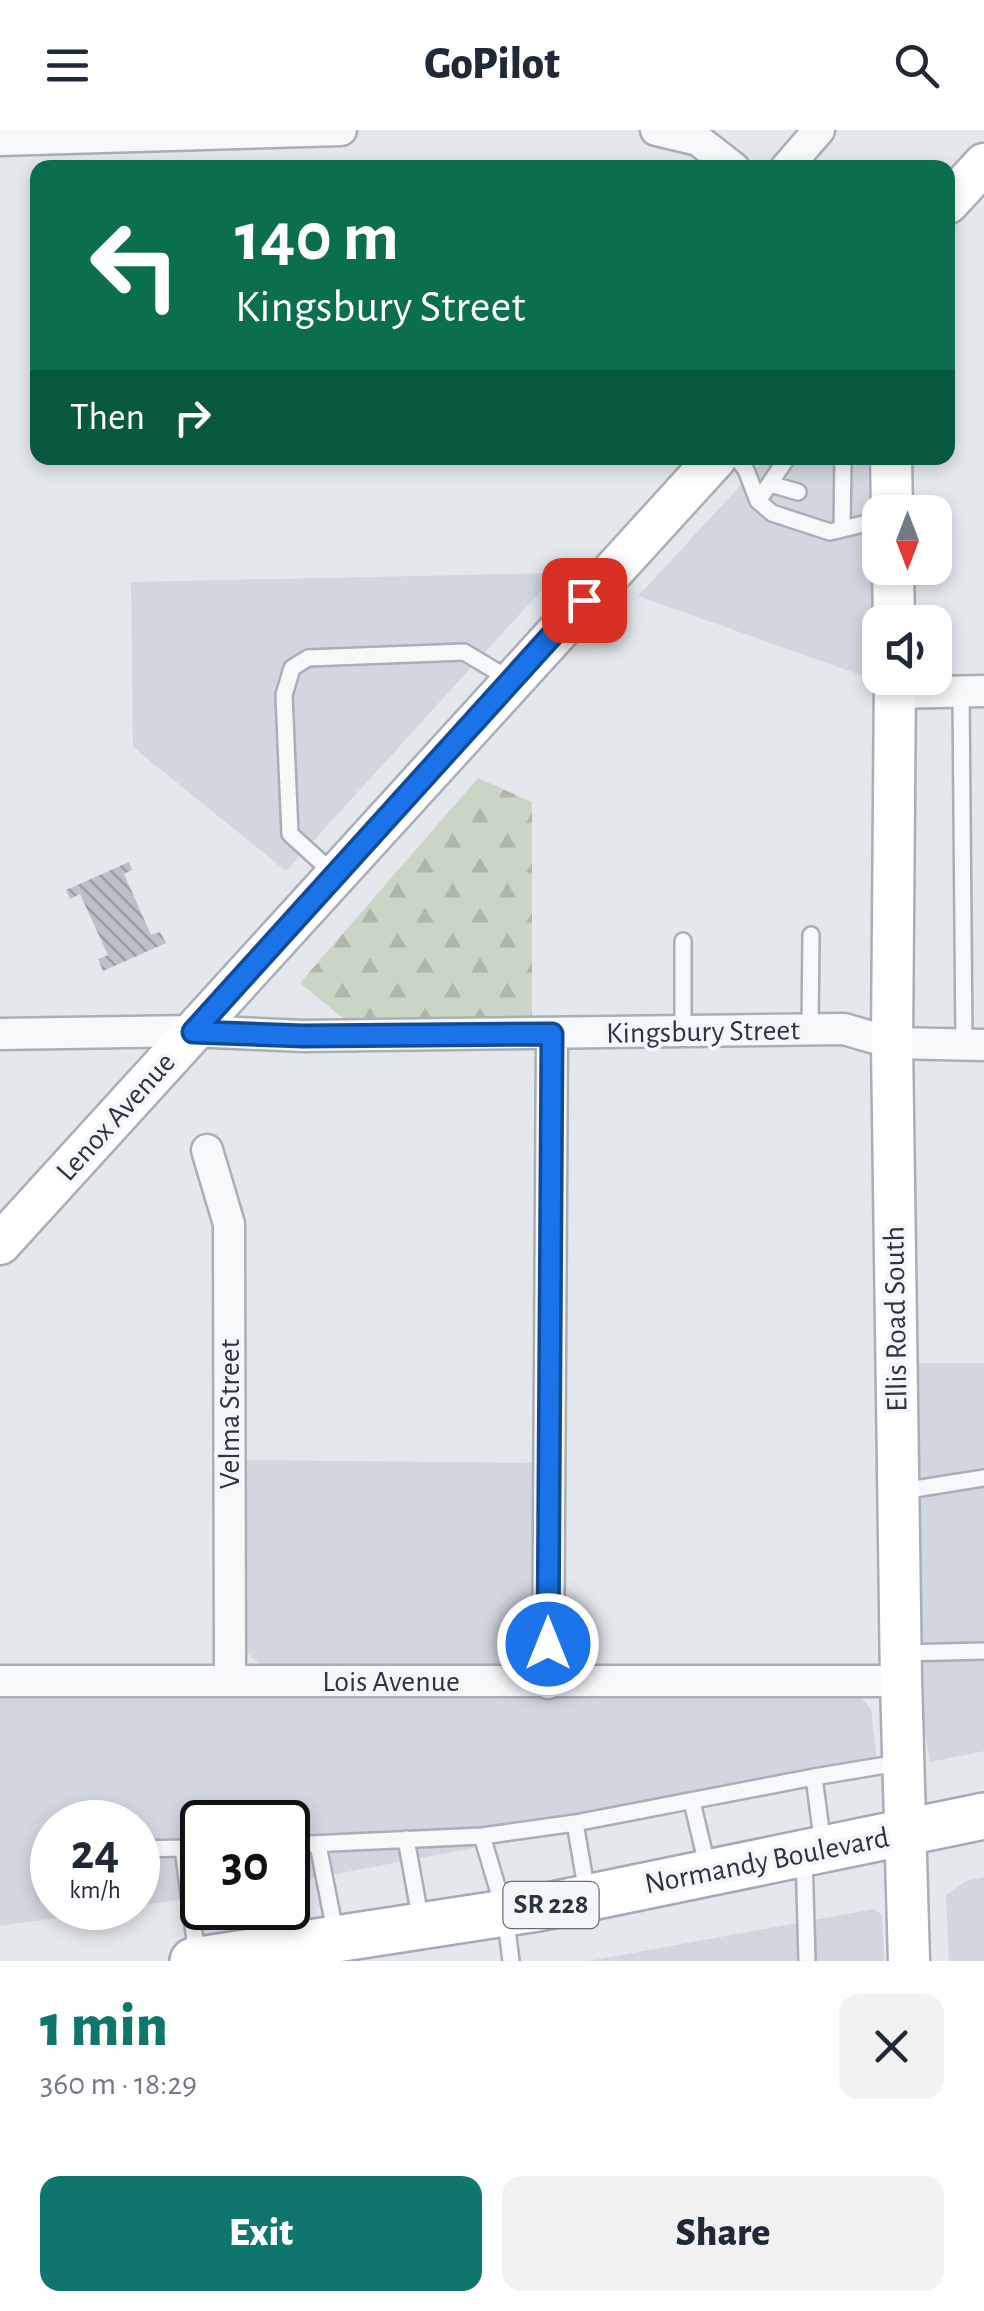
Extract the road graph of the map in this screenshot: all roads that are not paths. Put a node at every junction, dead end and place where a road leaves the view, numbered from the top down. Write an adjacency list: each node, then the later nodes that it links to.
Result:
1 (342, 130): 4 (street)
2 (656, 130): 5 (street)
3 (819, 130): 6 (street)
4 (0, 140)
5 (724, 160)
6 (793, 160)
7 (984, 164): 8 (street)
8 (955, 195)
9 (710, 465): 20 (street, Lenox Avenue)
10 (742, 465): 17 (lane)
11 (782, 465): 14 (lane)
12 (841, 465): 19 (lane)
13 (892, 465): 16 (street)
14 (770, 484): 15 (lane); 17 (lane)
15 (798, 492)
16 (892, 495)
17 (758, 501): 19 (lane)
18 (862, 524): 19 (lane)
19 (842, 529)
20 (511, 680): 23 (street, Lenox Avenue); 23 (lane)
21 (972, 692): 32 (lane)
22 (895, 695): 31 (street, Ellis Road South)
23 (335, 875): 27 (street, Lenox Avenue)
24 (811, 936): 26 (lane)
25 (683, 941): 28 (lane)
26 (810, 1030): 28 (street, Kingsbury Street); 31 (street, Kingsbury Street)
27 (193, 1032): 29 (street, Kingsbury Street); 30 (street, Kingsbury Street); 34 (street, Lenox Avenue)
28 (683, 1032): 30 (street, Kingsbury Street)
29 (0, 1034)
30 (552, 1034): 41 (street)
31 (892, 1043): 32 (street, Kingsbury Street); 36 (street, Ellis Road South)
32 (974, 1044)
33 (207, 1150): 40 (street, Velma Street)
34 (0, 1244)
35 (984, 1478): 36 (lane)
36 (898, 1492): 38 (street, Ellis Road South)
37 (984, 1651): 38 (lane)
38 (901, 1667): 41 (street, Lois Avenue); 42 (street, Ellis Road South)
39 (0, 1681): 40 (street, Lois Avenue)
40 (230, 1681): 41 (street, Lois Avenue)
41 (548, 1683)
42 (904, 1762): 43 (lane); 47 (street, Ellis Road South)
43 (814, 1777): 44 (lane); 52 (lane)
44 (692, 1802): 46 (lane); 53 (lane)
45 (984, 1816): 47 (main road, Normandy Boulevard / SR 228)
46 (575, 1823): 48 (lane); 54 (lane)
47 (906, 1833): 52 (main road, Normandy Boulevard / SR 228); 62 (street, Ellis Road South)
48 (482, 1836): 49 (lane); 55 (lane)
49 (406, 1839): 51 (lane); 56 (lane)
50 (310, 1844): 51 (lane)
51 (318, 1844): 58 (lane)
52 (814, 1852): 53 (main road, Normandy Boulevard / SR 228); 61 (lane)
53 (709, 1873): 54 (main road, Normandy Boulevard / SR 228)
54 (588, 1897): 55 (main road, Normandy Boulevard / SR 228)
55 (506, 1913): 56 (main road, Normandy Boulevard / SR 228); 60 (lane)
56 (421, 1926): 58 (main road, Normandy Boulevard / SR 228)
57 (204, 1930): 59 (lane)
58 (337, 1940): 59 (main road, Normandy Boulevard / SR 228)
59 (211, 1960)
60 (511, 1961)
61 (807, 1961)
62 (909, 1961)

